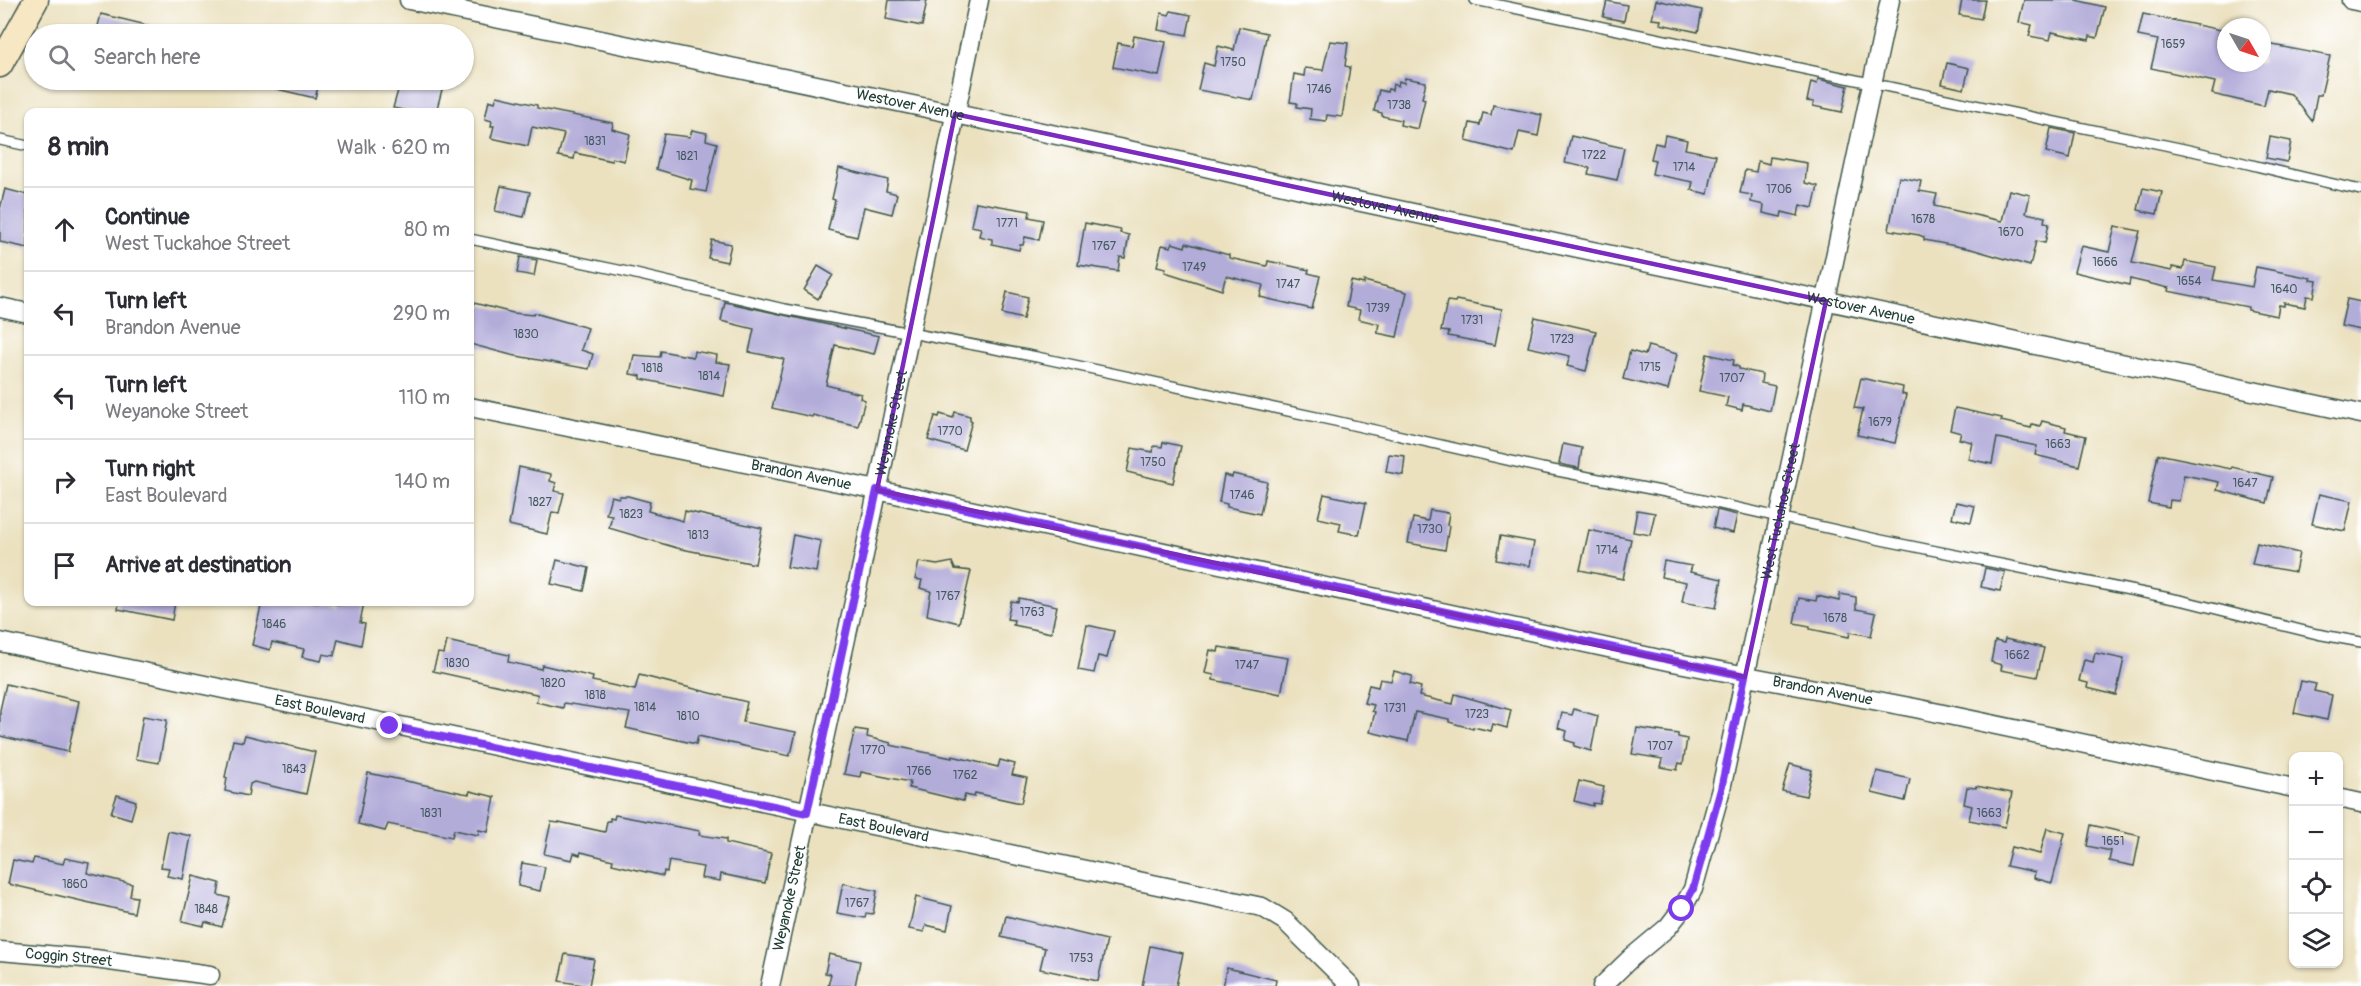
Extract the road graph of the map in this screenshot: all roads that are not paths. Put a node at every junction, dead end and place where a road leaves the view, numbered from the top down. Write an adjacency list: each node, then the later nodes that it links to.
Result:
1 (36, 0): 8 (street)
2 (409, 0): 10 (street, Westover Avenue)
3 (979, 0): 10 (street, Weyanoke Street)
4 (1475, 0): 9 (lane)
5 (1890, 0): 9 (street, West Tuckahoe Street)
6 (2351, 0): 7 (street)
7 (2361, 2)
8 (0, 65)
9 (1871, 82): 13 (lane); 15 (street, West Tuckahoe Street)
10 (955, 114): 15 (street, Westover Avenue); 18 (street, Weyanoke Street)
11 (0, 140): 12 (lane)
12 (24, 145)
13 (2361, 190)
14 (474, 240): 18 (lane)
15 (1826, 301): 20 (street, Westover Avenue); 22 (street, West Tuckahoe Street)
16 (0, 307): 17 (street)
17 (24, 312)
18 (910, 332): 21 (street, Weyanoke Street); 22 (lane)
19 (474, 408): 21 (street, Brandon Avenue)
20 (2361, 414)
21 (877, 490): 25 (street, Brandon Avenue); 29 (street, Weyanoke Street)
22 (1779, 517): 24 (lane); 25 (street, West Tuckahoe Street)
23 (0, 642): 29 (street, East Boulevard)
24 (2361, 642)
25 (1745, 676): 26 (street, Brandon Avenue); 34 (street, West Tuckahoe Street)
26 (2289, 787)
27 (2343, 799): 28 (street)
28 (2361, 803)
29 (807, 813): 32 (street, Weyanoke Street); 33 (street, East Boulevard)
30 (0, 951): 31 (street, Coggin Street)
31 (210, 975)
32 (770, 986)
33 (1351, 986)
34 (1602, 986)

